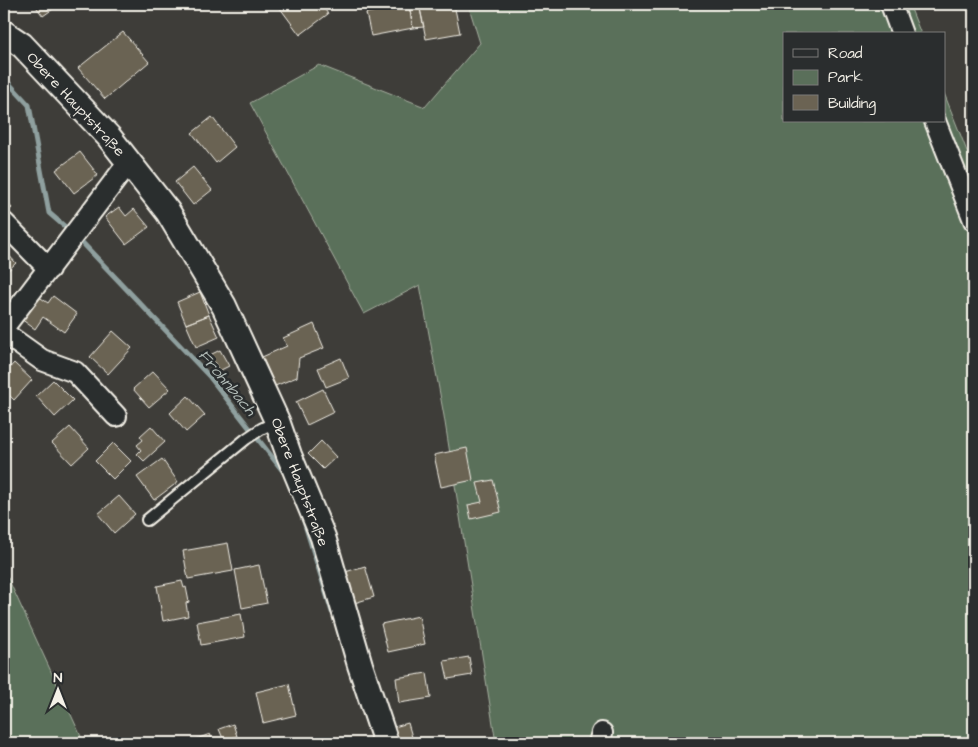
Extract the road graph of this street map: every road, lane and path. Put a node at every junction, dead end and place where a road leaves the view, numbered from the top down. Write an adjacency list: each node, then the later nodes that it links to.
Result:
1 (891, 4): 2 (street)
2 (901, 32)
3 (13, 39): 5 (street, Obere Hauptstraße)
4 (935, 122): 6 (street)
5 (129, 162): 8 (street, Obere Hauptstraße); 12 (street, Obere Hauptstraße)
6 (974, 220)
7 (4, 224): 8 (street)
8 (54, 261): 9 (street, Obere Hauptstraße)
9 (4, 327)
10 (4, 334): 11 (street)
11 (116, 416)
12 (269, 425): 13 (lane); 14 (street, Obere Hauptstraße)
13 (147, 520)
14 (386, 743)

